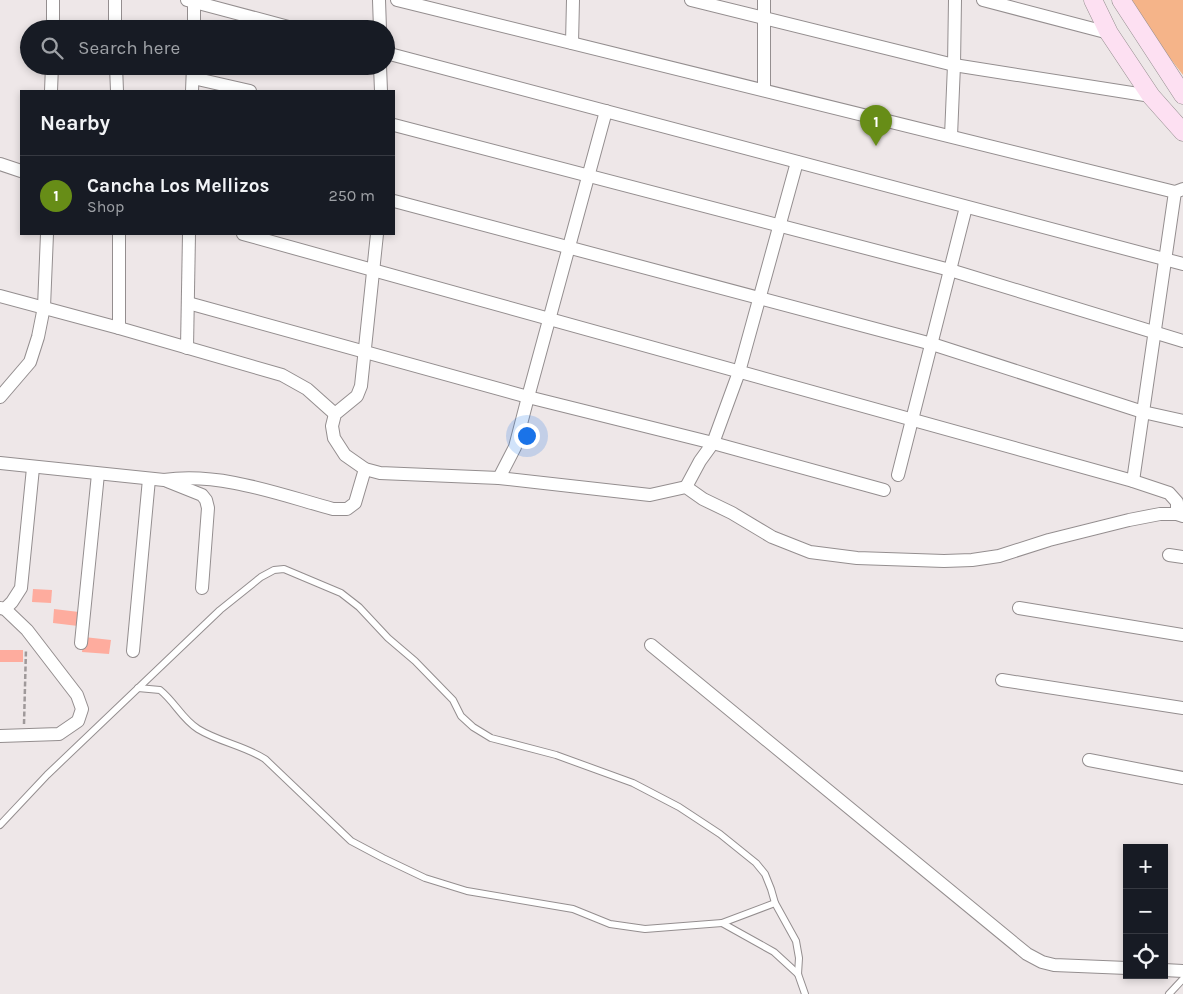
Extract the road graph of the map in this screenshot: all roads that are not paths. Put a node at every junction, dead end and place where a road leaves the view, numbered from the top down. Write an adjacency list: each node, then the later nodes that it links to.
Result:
1 (53, 0): 14 (street)
2 (115, 0): 15 (street)
3 (379, 0): 18 (street)
4 (397, 0): 20 (street)
5 (573, 0): 20 (street)
6 (690, 0): 13 (street)
7 (764, 0): 13 (street)
8 (955, 0): 22 (street)
9 (983, 0): 19 (street)
10 (1093, 0): 19 (street)
11 (1121, 0): 34 (street)
12 (192, 1): 16 (street); 17 (street)
13 (764, 18): 22 (street); 33 (street)
14 (52, 20)
15 (115, 20)
16 (193, 20)
17 (263, 20)
18 (380, 20)
19 (1109, 32): 35 (street)
20 (572, 43): 33 (street)
21 (395, 55): 36 (street)
22 (954, 65): 35 (street); 39 (street)
23 (52, 75): 28 (street)
24 (116, 75): 29 (street)
25 (193, 75): 30 (street)
26 (202, 75): 31 (street)
27 (380, 75): 32 (street)
28 (51, 90)
29 (117, 90)
30 (192, 90)
31 (247, 90)
32 (381, 90)
33 (764, 90): 39 (street)
34 (1183, 95)
35 (1151, 96): 38 (street)
36 (606, 111): 40 (street); 43 (street)
37 (395, 125): 43 (street)
38 (1183, 132)
39 (951, 136): 44 (street)
40 (797, 162): 46 (street); 47 (street)
41 (0, 164): 42 (street)
42 (20, 171)
43 (588, 176): 47 (street); 53 (street)
44 (1179, 190): 54 (street)
45 (395, 201): 53 (street)
46 (966, 207): 54 (street); 56 (street)
47 (779, 226): 56 (street); 59 (street)
48 (47, 235): 61 (street)
49 (119, 235): 63 (street)
50 (189, 235): 60 (street)
51 (247, 235): 57 (street)
52 (376, 235): 57 (street)
53 (568, 248): 59 (street); 62 (street)
54 (1165, 260): 55 (street); 64 (street)
55 (1183, 264)
56 (950, 270): 64 (street); 66 (street)
57 (373, 271): 62 (street); 68 (street)
58 (0, 296): 61 (street)
59 (759, 298): 66 (street); 69 (street)
60 (188, 303): 67 (street); 68 (street)
61 (44, 307): 63 (street); 71 (street)
62 (549, 320): 69 (street); 70 (street)
63 (119, 328): 67 (street)
64 (1155, 332): 65 (street); 72 (street)
65 (1183, 341)
66 (932, 344): 72 (street); 74 (street)
67 (187, 348): 73 (street)
68 (364, 351): 70 (street); 73 (street)
69 (739, 372): 74 (street); 76 (street)
70 (528, 396): 76 (street); 82 (street)
71 (0, 397)
72 (1143, 412): 75 (street); 85 (street)
73 (335, 414): 79 (street)
74 (912, 420): 81 (street); 85 (street)
75 (1183, 421)
76 (712, 443): 86 (street); 87 (street)
77 (0, 463): 78 (street)
78 (33, 468): 80 (street); 92 (street)
79 (365, 469): 82 (street); 84 (street)
80 (98, 474): 83 (street); 95 (street)
81 (898, 475)
82 (499, 478): 86 (street)
83 (149, 479): 84 (street); 97 (street)
84 (164, 480): 91 (street)
85 (1133, 482): 88 (street)
86 (686, 487): 88 (street)
87 (884, 490)
88 (1180, 515)
89 (1168, 555): 90 (street)
90 (1183, 557)
91 (202, 588)
92 (6, 606): 101 (street)
93 (1019, 608): 94 (street)
94 (1183, 635)
95 (81, 643)
96 (651, 645): 107 (street)
97 (134, 651)
98 (1002, 680): 100 (street)
99 (138, 688): 104 (lane); 105 (lane); 106 (lane)
100 (1183, 708)
101 (0, 736)
102 (1089, 760): 103 (street)
103 (1183, 778)
104 (0, 825)
105 (774, 904): 106 (lane); 110 (lane)
106 (722, 923): 110 (lane)
107 (1123, 968)
108 (1168, 970): 109 (street)
109 (1183, 971)
110 (798, 974): 112 (lane)
111 (1183, 978): 113 (lane)
112 (805, 994)
113 (1169, 994)

